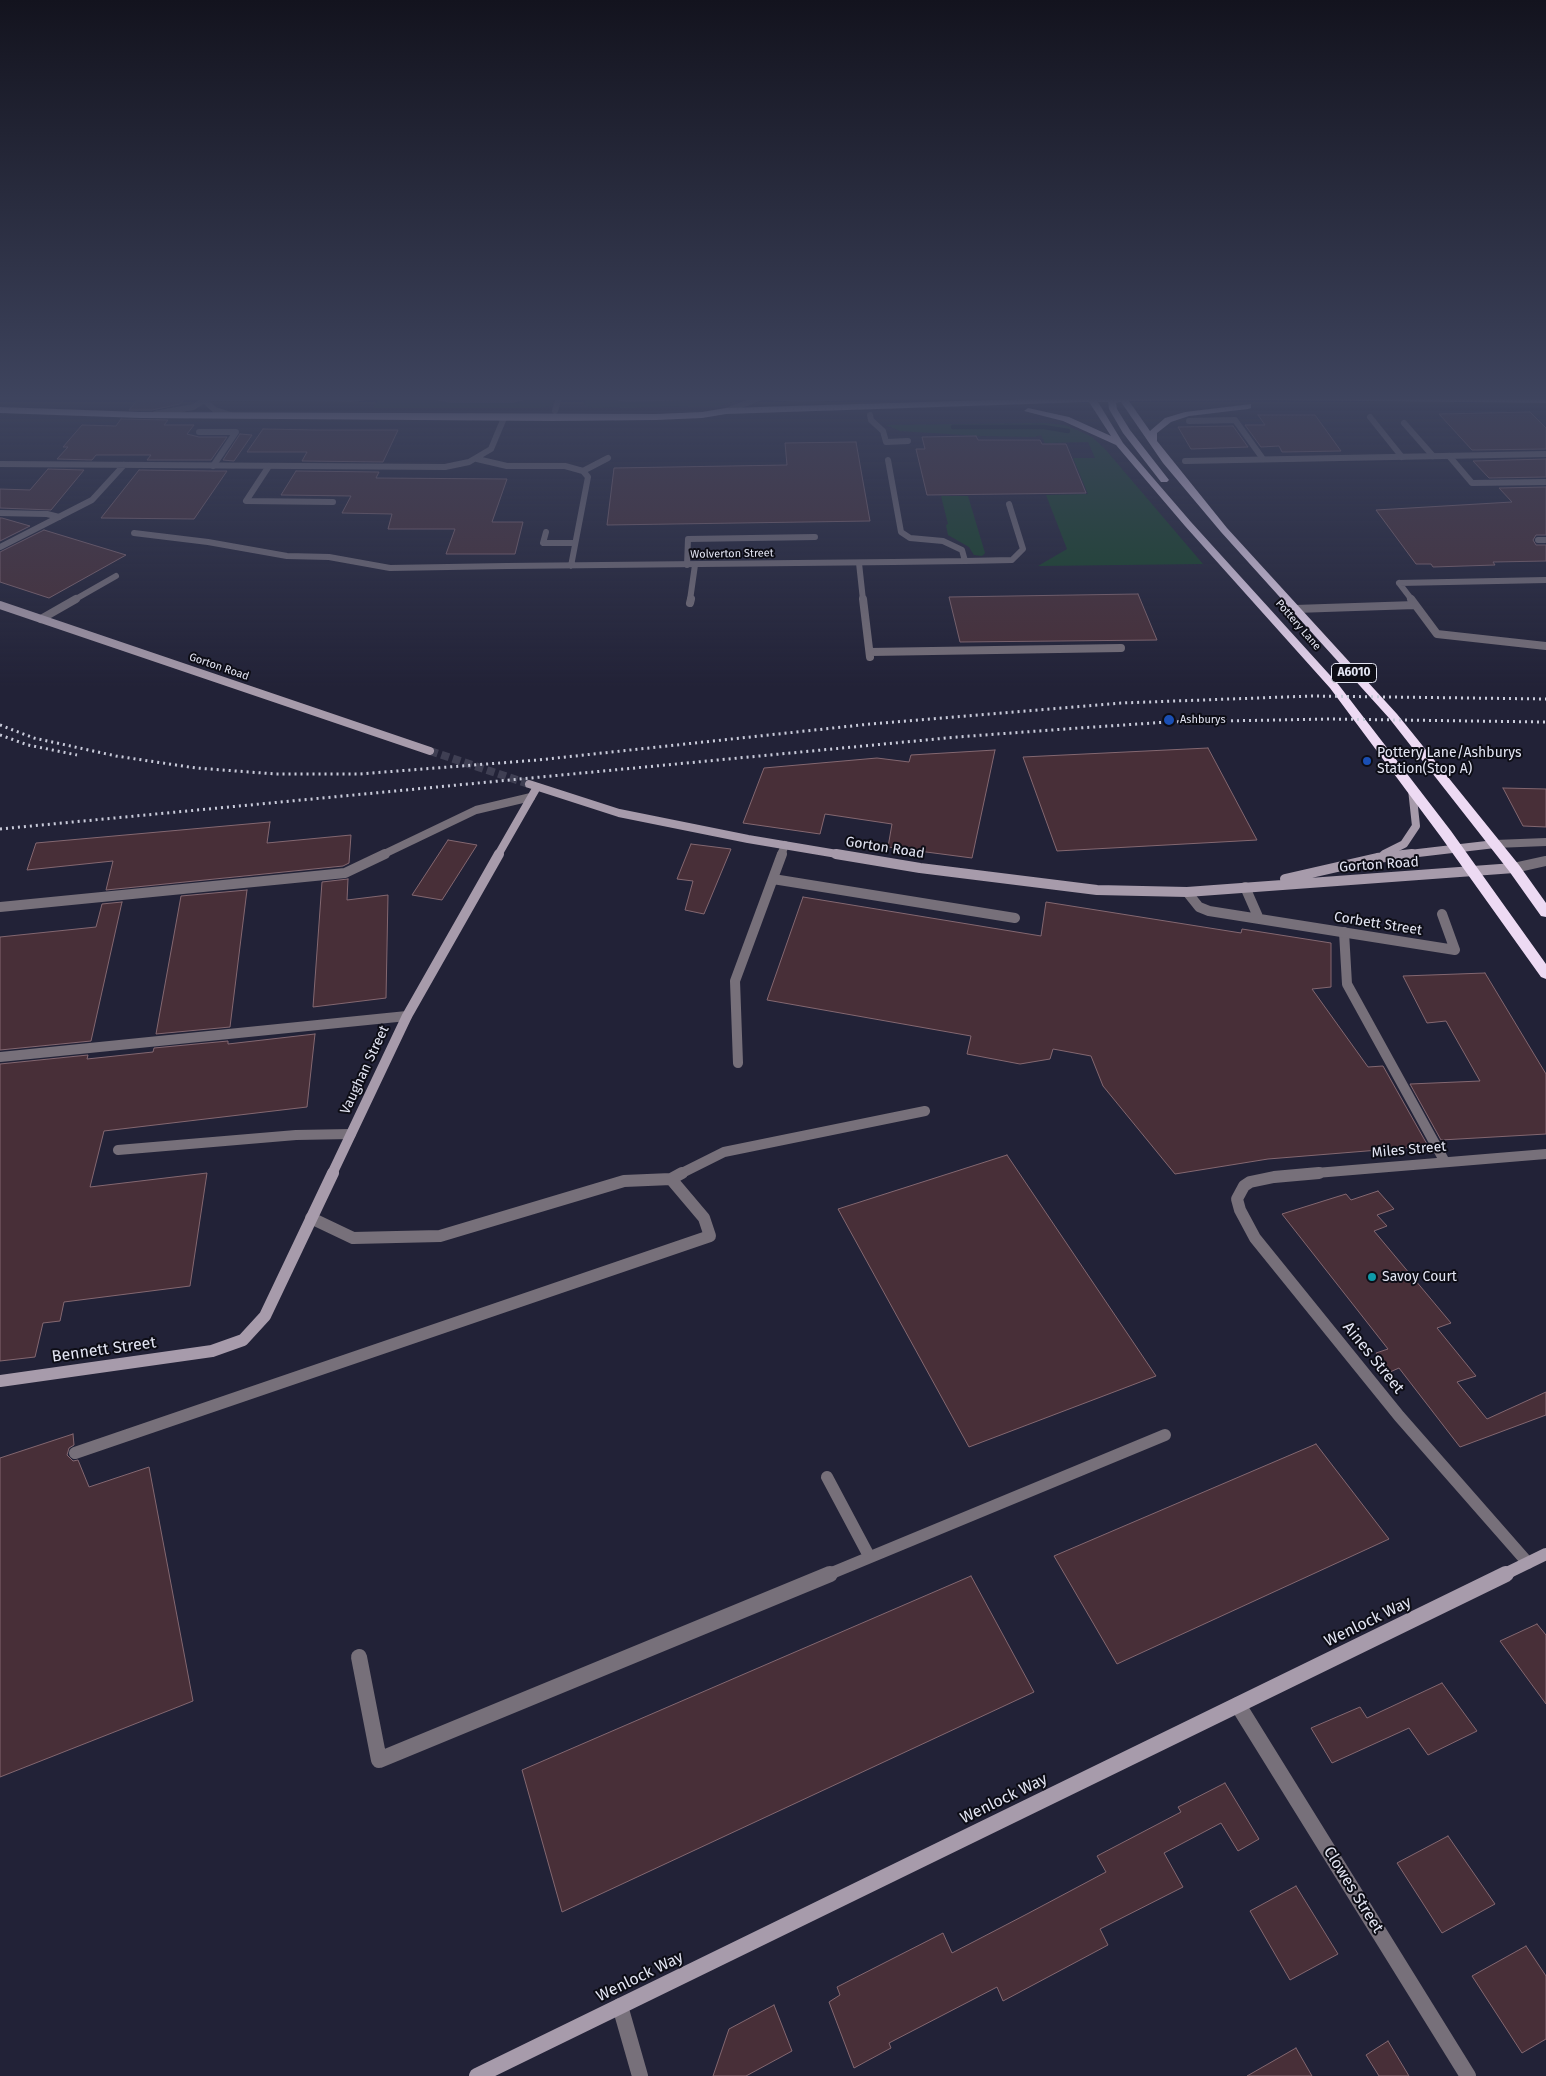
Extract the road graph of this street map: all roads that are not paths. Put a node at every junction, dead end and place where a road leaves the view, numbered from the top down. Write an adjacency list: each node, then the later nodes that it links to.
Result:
1 (98, 494): 11 (street)
2 (251, 494): 8 (street)
3 (585, 494): 15 (street)
4 (894, 494): 17 (street)
5 (1162, 494): 24 (highway, Pottery Lane / A6010)
6 (1176, 494): 24 (highway)
7 (1194, 494): 28 (highway, Pottery Lane / A6010)
8 (333, 502)
9 (1009, 504): 17 (street, Wolverton Street)
10 (0, 513): 11 (street)
11 (59, 516): 16 (street)
12 (546, 532): 15 (street)
13 (134, 533): 21 (street, Wolverton Street)
14 (815, 537): 19 (street)
15 (575, 543): 21 (street)
16 (0, 547)
17 (965, 561): 18 (street, Wolverton Street)
18 (858, 563): 20 (street, Wolverton Street); 31 (street)
19 (686, 565): 20 (street, Wolverton Street); 21 (street, Wolverton Street)
20 (695, 565): 25 (street)
21 (571, 566)
22 (116, 576): 29 (street)
23 (1546, 580): 27 (street)
24 (1254, 595): 34 (highway, Pottery Lane / A6010)
25 (690, 603)
26 (0, 605): 29 (street, Gorton Road)
27 (1415, 606): 28 (street); 30 (street)
28 (1294, 609): 37 (highway, Pottery Lane / A6010)
29 (41, 619): 32 (street, Gorton Road)
30 (1546, 646)
31 (1121, 648)
32 (430, 751)
33 (533, 785): 35 (street, Vaughan Street); 38 (street, Gorton Road)
34 (1412, 789): 39 (highway, Pottery Lane / A6010); 40 (street)
35 (531, 797): 47 (street); 54 (street, Vaughan Street)
36 (1546, 842): 37 (street)
37 (1495, 844): 39 (street, Gorton Road); 42 (highway, Pottery Lane / A6010)
38 (785, 846): 44 (street); 46 (street, Gorton Road)
39 (1457, 848): 40 (street, Gorton Road); 43 (highway, Pottery Lane / A6010)
40 (1377, 858): 45 (street, Gorton Road)
41 (1546, 861): 42 (street)
42 (1514, 868): 43 (street, Gorton Road); 48 (highway, Pottery Lane / A6010)
43 (1474, 872): 45 (street, Gorton Road); 53 (highway, Pottery Lane / A6010)
44 (772, 879): 50 (street); 56 (street)
45 (1245, 887): 46 (street, Gorton Road); 51 (street)
46 (1187, 892): 51 (street, Corbett Street)
47 (0, 907)
48 (1546, 913)
49 (1442, 914): 52 (street, Corbett Street)
50 (1016, 918)
51 (1259, 919): 52 (street, Corbett Street)
52 (1344, 932): 61 (street)
53 (1546, 974)
54 (406, 1016): 55 (street); 58 (street, Vaughan Street)
55 (0, 1057)
56 (738, 1063)
57 (925, 1111): 63 (street)
58 (351, 1134): 59 (street); 64 (street, Vaughan Street)
59 (118, 1150)
60 (1546, 1154): 61 (street, Miles Street)
61 (1445, 1162): 62 (street, Miles Street)
62 (1274, 1177): 72 (street, Aines Street)
63 (671, 1179): 64 (street); 68 (street)
64 (311, 1218): 65 (street, Vaughan Street)
65 (212, 1351): 66 (street, Bennett Street)
66 (0, 1381)
67 (1165, 1435): 71 (street)
68 (75, 1453)
69 (828, 1477): 71 (street)
70 (1546, 1555): 72 (street, Wenlock Way)
71 (869, 1556): 73 (street)
72 (1528, 1563): 74 (street, Wenlock Way)
73 (359, 1657)
74 (1238, 1705): 75 (street, Wenlock Way); 78 (street, Clowes Street)
75 (620, 2006): 76 (street, Wenlock Way); 77 (street)
76 (478, 2076)
77 (640, 2076)
78 (1468, 2076)

